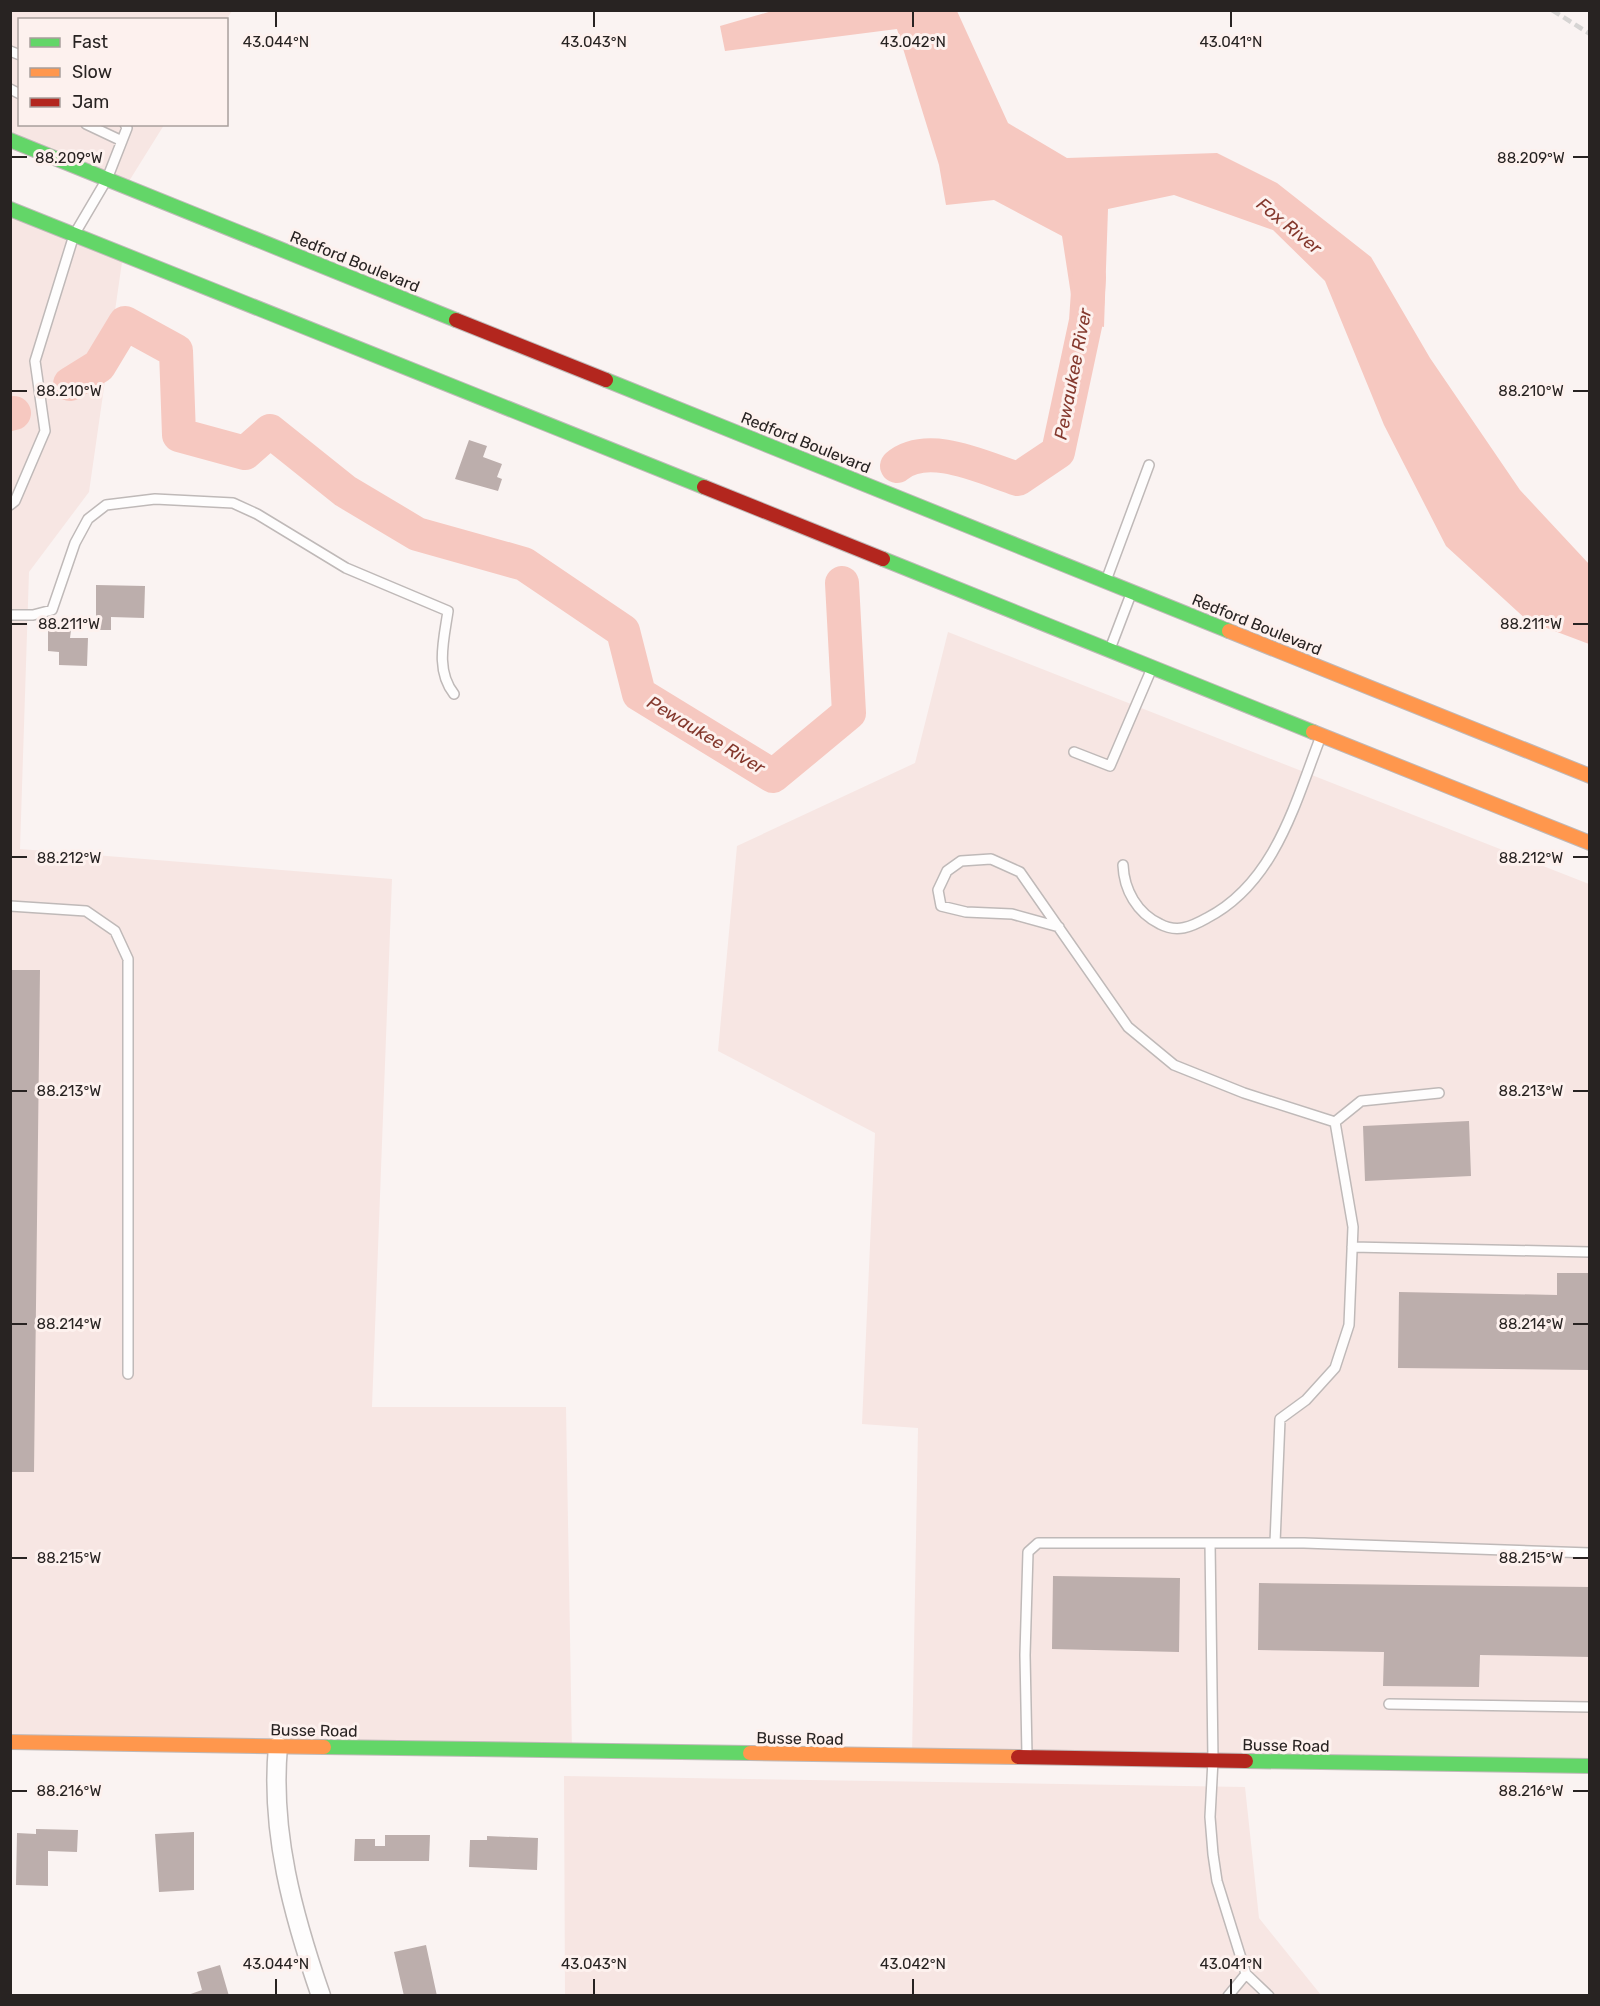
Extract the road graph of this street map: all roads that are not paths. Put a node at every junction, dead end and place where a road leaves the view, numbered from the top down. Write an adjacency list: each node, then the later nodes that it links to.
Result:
1 (90, 126): 4 (lane)
2 (126, 126): 4 (lane)
3 (10, 140): 5 (main road, Redford Boulevard)
4 (122, 141): 5 (lane)
5 (107, 179): 7 (lane); 10 (main road, Redford Boulevard)
6 (10, 209): 7 (main road)
7 (74, 235): 9 (lane); 13 (main road)
8 (1149, 465): 10 (lane)
9 (10, 505)
10 (1106, 581): 11 (main road, Redford Boulevard)
11 (1132, 591): 13 (lane); 18 (main road, Redford Boulevard)
12 (10, 615): 15 (lane)
13 (1109, 651): 14 (main road)
14 (1152, 668): 16 (main road); 17 (lane)
15 (454, 694)
16 (1322, 736): 19 (main road); 20 (lane)
17 (1074, 752)
18 (1590, 776)
19 (1590, 843)
20 (1123, 865)
21 (10, 906): 27 (lane)
22 (1059, 927): 22 (lane); 24 (lane)
23 (1438, 1093): 24 (lane)
24 (1335, 1122): 25 (lane)
25 (1352, 1247): 26 (lane); 29 (lane)
26 (1590, 1252)
27 (128, 1374)
28 (1210, 1543): 29 (lane); 35 (lane); 36 (lane)
29 (1275, 1543): 30 (lane)
30 (1590, 1552)
31 (1389, 1704): 32 (lane)
32 (1590, 1707)
33 (10, 1742): 34 (main road, Busse Road)
34 (278, 1746): 35 (main road, Busse Road); 39 (street)
35 (1027, 1758): 36 (main road, Busse Road)
36 (1213, 1760): 37 (main road, Busse Road); 38 (lane)
37 (1590, 1766)
38 (1246, 1974): 40 (lane); 41 (lane)
39 (321, 1995)
40 (1228, 1995)
41 (1269, 1995)

